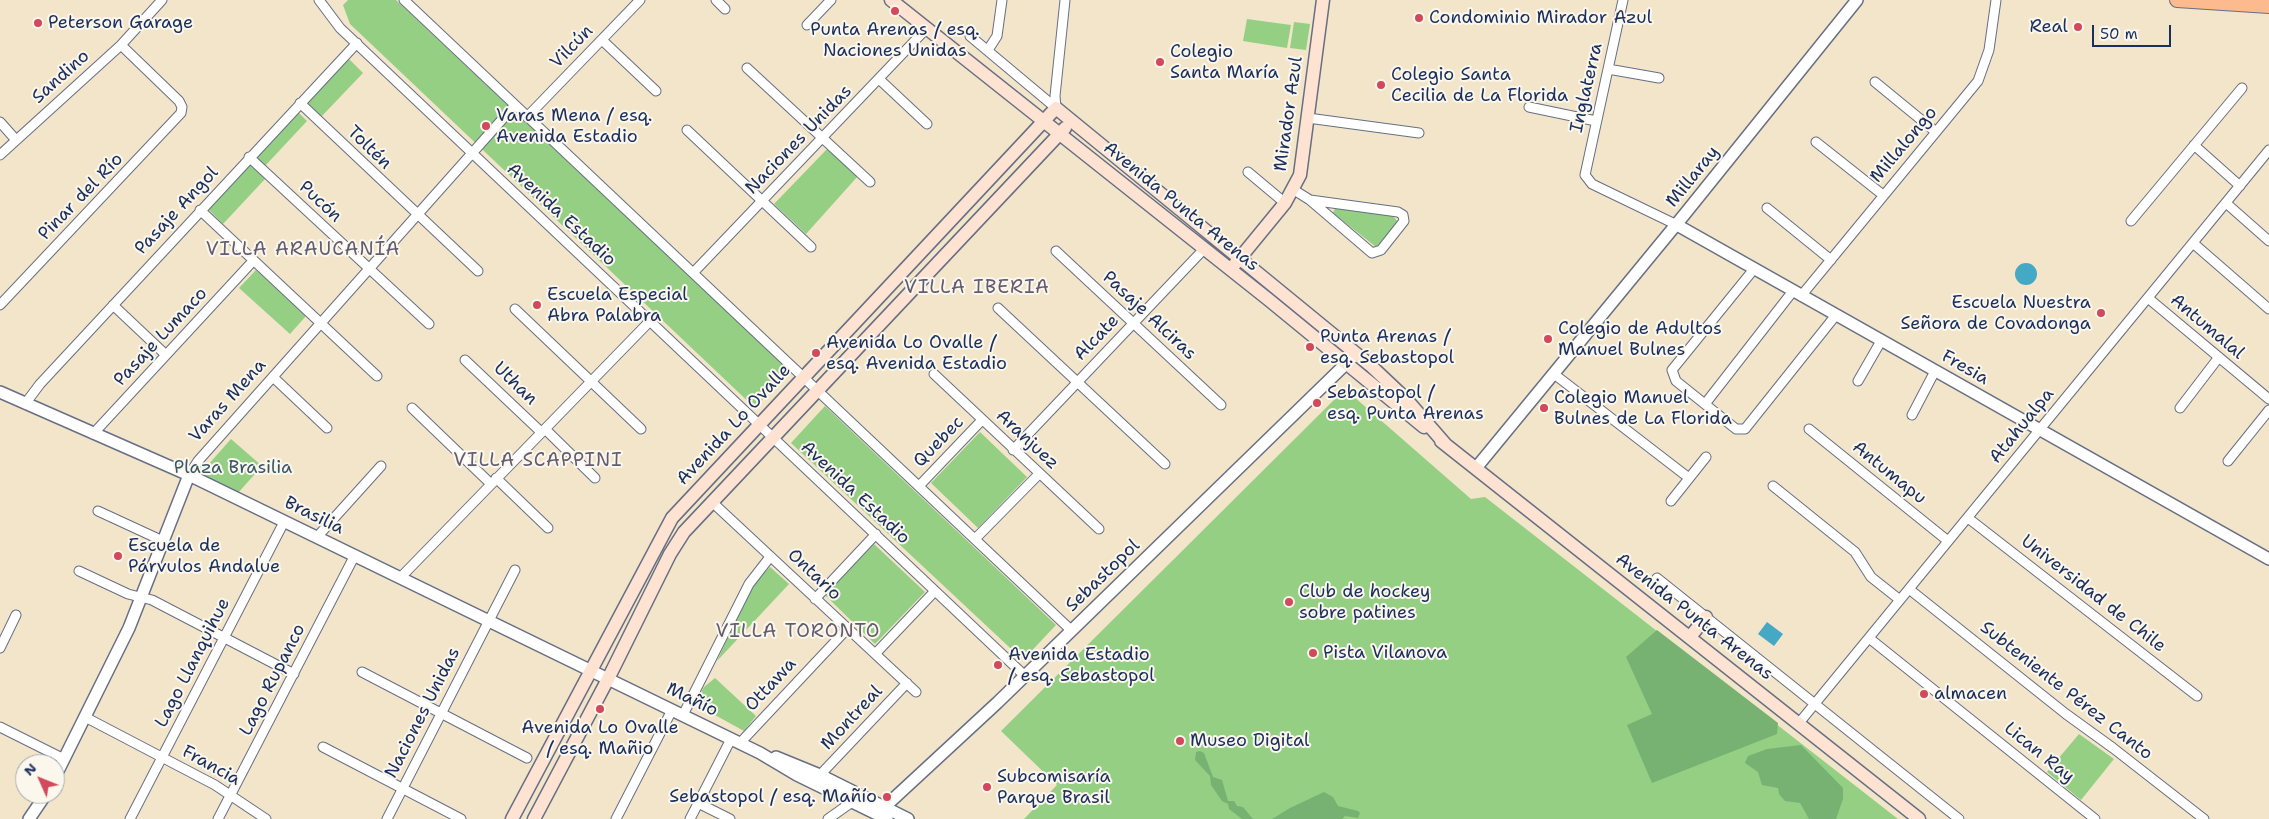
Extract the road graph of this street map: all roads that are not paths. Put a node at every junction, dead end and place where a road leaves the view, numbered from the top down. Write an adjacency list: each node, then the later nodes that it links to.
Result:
1 (162, 0): 22 (street, Sandino)
2 (319, 0): 21 (street, Avenida Estadio)
3 (404, 0): 32 (street)
4 (640, 0): 20 (street, Vilcún)
5 (716, 0): 16 (street)
6 (831, 0): 17 (street)
7 (891, 0): 18 (main road, Avenida Punta Arenas)
8 (1002, 0): 23 (street)
9 (1065, 0): 34 (street)
10 (1323, 0): 36 (main road, Mirador Azul)
11 (1623, 0): 25 (street, Inglaterra)
12 (1856, 0): 68 (street, Millaray)
13 (1996, 0): 43 (street, Millalongo)
14 (2177, 0): 15 (main road)
15 (2269, 6)
16 (725, 9)
17 (807, 25)
18 (927, 28): 27 (street, Naciones Unidas); 38 (main road, Avenida Punta Arenas)
19 (970, 36): 23 (street, Avenida Punta Arenas)
20 (602, 40): 30 (street); 35 (street, Vilcún)
21 (357, 44): 31 (street, Pasaje Angol); 51 (street, Avenida Estadio)
22 (120, 45): 47 (street, Sandino); 84 (street, Pinar del Río)
23 (988, 50): 34 (street, Avenida Punta Arenas)
24 (747, 68): 46 (street)
25 (1608, 68): 26 (street); 39 (street, Inglaterra)
26 (1659, 78)
27 (879, 79): 41 (street); 46 (street, Naciones Unidas)
28 (1875, 82): 43 (street)
29 (2242, 88): 49 (street)
30 (656, 91)
31 (300, 103): 53 (street, Pasaje Angol); 66 (street, Toltén)
32 (515, 105): 35 (street); 51 (street, Varas Mena)
33 (1529, 107): 39 (street)
34 (1056, 108): 37 (main road, Avenida Punta Arenas); 38 (main road, Avenida Lo Ovalle)
35 (527, 116): 81 (street)
36 (1308, 118): 45 (street); 58 (main road, Mirador Azul)
37 (1072, 120): 44 (main road, Avenida Lo Ovalle); 74 (main road, Avenida Punta Arenas)
38 (1044, 121): 44 (main road, Avenida Punta Arenas); 105 (main road, Avenida Lo Ovalle)
39 (1596, 121): 56 (street, Inglaterra)
40 (0, 122): 47 (street)
41 (927, 124)
42 (687, 130): 61 (street)
43 (1936, 132): 59 (street, Millalongo)
44 (1060, 133): 72 (main road, Avenida Punta Arenas); 109 (main road, Avenida Lo Ovalle)
45 (1419, 133)
46 (823, 139): 55 (street); 61 (street, Naciones Unidas)
47 (16, 140): 52 (street, Sandino)
48 (1816, 142): 59 (street)
49 (2194, 145): 57 (street); 67 (street)
50 (2269, 150): 57 (street, Atahualpa)
51 (472, 153): 66 (street, Varas Mena); 90 (street, Avenida Estadio)
52 (0, 155)
53 (249, 157): 65 (street, Pasaje Angol); 77 (street, Pucón)
54 (1248, 172): 62 (street)
55 (870, 182)
56 (1589, 182): 68 (street, Fresia)
57 (2240, 186): 63 (street, Atahualpa)
58 (1294, 190): 60 (street); 62 (main road, Mirador Azul)
59 (1883, 195): 75 (street, Millalongo)
60 (1310, 200): 60 (street)
61 (762, 202): 71 (street); 81 (street, Naciones Unidas)
62 (1285, 203): 74 (main road, Mirador Azul)
63 (2226, 203): 69 (street); 70 (street, Atahualpa)
64 (1768, 208): 75 (street)
65 (200, 210): 76 (street); 85 (street, Pasaje Angol)
66 (418, 215): 77 (street, Varas Mena); 80 (street, Toltén)
67 (2131, 221)
68 (1677, 224): 78 (street, Fresia); 102 (street, Millaray)
69 (2269, 241)
70 (2194, 243): 83 (street, Atahualpa); 88 (street)
71 (810, 247)
72 (1204, 249): 79 (main road, Avenida Punta Arenas); 91 (street, Alcate)
73 (1056, 251): 91 (street, Pasaje Alciras)
74 (1240, 259): 79 (main road, Mirador Azul); 95 (main road, Avenida Punta Arenas)
75 (1831, 260): 82 (street, Millalongo)
76 (253, 261): 92 (street); 96 (street, Pasaje Lumaco)
77 (369, 269): 92 (street, Varas Mena); 93 (street, Pucón)
78 (1754, 269): 82 (street, Fresia); 113 (street)
79 (1230, 270): 99 (main road, Avenida Punta Arenas)
80 (478, 271)
81 (693, 273): 105 (street)
82 (1797, 294): 89 (street, Fresia); 113 (street, Millalongo)
83 (2148, 298): 97 (street, Antumalal); 125 (street, Atahualpa)
84 (0, 305)
85 (113, 305): 96 (street); 112 (street, Pasaje Angol)
86 (515, 308): 106 (street)
87 (998, 308): 108 (street)
88 (2269, 309)
89 (1836, 315): 94 (street, Fresia); 113 (street)
90 (650, 321): 106 (street); 120 (street, Avenida Estadio)
91 (1133, 323): 108 (street, Alcate); 114 (street, Pasaje Alciras)
92 (321, 324): 103 (street); 104 (street, Varas Mena)
93 (429, 324)
94 (1881, 341): 100 (street, Fresia); 107 (street)
95 (1356, 354): 99 (street, Sebastopol); 128 (main road, Avenida Punta Arenas)
96 (166, 355): 126 (street, Pasaje Lumaco)
97 (2219, 358): 111 (street, Antumalal); 116 (street)
98 (465, 360): 123 (street, Uthan)
99 (1347, 364): 128 (main road, Avenida Punta Arenas); 170 (street, Sebastopol)
100 (1935, 371): 118 (street); 125 (street, Fresia)
101 (934, 374): 119 (street, Aranjuez)
102 (1554, 374): 134 (street, Millaray); 138 (street)
103 (377, 376)
104 (273, 377): 121 (street); 136 (street, Varas Mena)
105 (803, 377): 109 (street); 120 (main road, Avenida Lo Ovalle)
106 (591, 381): 122 (street); 123 (street)
107 (1858, 381)
108 (1078, 382): 129 (street, Alcate); 132 (street)
109 (817, 390): 127 (main road, Avenida Lo Ovalle); 140 (street)
110 (0, 392): 112 (street, Brasilia)
111 (2269, 399)
112 (25, 404): 126 (street, Brasilia)
113 (1705, 404)
114 (1221, 405)
115 (412, 408): 139 (street)
116 (2180, 408)
117 (2269, 410): 131 (street)
118 (1912, 415)
119 (982, 420): 129 (street, Aranjuez); 140 (street, Quebec)
120 (760, 424): 127 (street, Avenida Estadio); 176 (main road, Avenida Lo Ovalle)
121 (327, 428)
122 (641, 429)
123 (543, 430): 137 (street, Uthan); 139 (street)
124 (1809, 430): 153 (street, Antumapu)
125 (2040, 430): 145 (street, Atahualpa); 156 (street, Fresia)
126 (93, 434): 136 (street, Brasilia)
127 (773, 437): 143 (main road, Avenida Lo Ovalle); 149 (street, Avenida Estadio)
128 (1446, 445): 134 (main road, Avenida Punta Arenas)
129 (1013, 450): 135 (street, Aranjuez)
130 (1706, 457): 138 (street)
131 (2228, 461)
132 (1165, 464)
133 (381, 466): 150 (street)
134 (1476, 468): 171 (main road, Avenida Punta Arenas)
135 (1039, 474): 148 (street, Aranjuez); 151 (street)
136 (189, 475): 146 (street, Brasilia); 152 (street, Varas Mena)
137 (595, 478)
138 (1689, 478): 142 (street)
139 (493, 481): 147 (street); 159 (street)
140 (919, 486): 151 (street)
141 (1772, 486): 165 (street)
142 (1671, 501)
143 (712, 502): 155 (street, Ontario); 180 (main road, Avenida Lo Ovalle)
144 (98, 511): 152 (street)
145 (1968, 518): 153 (street, Atahualpa); 183 (street, Universidad de Chile)
146 (284, 522): 150 (street, Brasilia); 172 (street, Lago Llanquihue)
147 (548, 528)
148 (1099, 529)
149 (876, 534): 162 (street, Avenida Estadio); 164 (street)
150 (317, 537): 154 (street, Brasilia)
151 (975, 539): 170 (street)
152 (163, 541): 163 (street, Varas Mena)
153 (1948, 541): 161 (street, Atahualpa)
154 (355, 555): 159 (street, Brasilia); 178 (street, Lago Rupanco)
155 (770, 557): 164 (street, Ontario); 187 (street)
156 (2269, 559)
157 (515, 570): 168 (street, Naciones Unidas)
158 (79, 571): 163 (street)
159 (400, 578): 168 (street, Brasilia)
160 (1657, 578): 167 (street, Avenida Punta Arenas)
161 (1909, 589): 165 (street, Atahualpa); 221 (street, Subteniente Pérez Canto)
162 (935, 591): 175 (street); 179 (street, Avenida Estadio)
163 (142, 598): 172 (street); 188 (street, Varas Mena)
164 (815, 599): 169 (street, Ontario)
165 (1900, 600): 173 (street, Atahualpa)
166 (16, 615): 174 (street)
167 (1706, 617): 171 (main road); 184 (street, Avenida Punta Arenas)
168 (488, 622): 176 (street, Brasilia); 186 (street, Naciones Unidas)
169 (846, 629): 175 (street, Ontario); 191 (street, Ottawa)
170 (1072, 631): 179 (street, Sebastopol)
171 (1690, 636): 189 (main road, Avenida Punta Arenas)
172 (224, 637): 178 (street); 196 (street, Lago Llanquihue)
173 (1869, 638): 184 (street, Atahualpa); 220 (street, Lican Ray)
174 (0, 648)
175 (876, 653): 181 (street, Ontario)
176 (591, 671): 180 (street, Brasilia); 211 (main road, Avenida Lo Ovalle)
177 (362, 672): 186 (street)
178 (294, 674): 200 (street, Lago Rupanco)
179 (1025, 676): 204 (street, Sebastopol)
180 (608, 679): 185 (street, Mañío); 212 (main road, Avenida Lo Ovalle)
181 (907, 683): 182 (street, Ontario); 198 (street, Montreal)
182 (916, 692)
183 (2197, 696)
184 (1815, 704): 189 (street, Atahualpa); 219 (street, Avenida Punta Arenas)
185 (672, 710): 187 (street, Mañío); 213 (street)
186 (441, 713): 197 (street); 199 (street, Naciones Unidas)
187 (683, 716): 191 (street, Mañío)
188 (85, 718): 195 (street, Varas Mena); 196 (street, Francia)
189 (1799, 723): 218 (main road, Avenida Punta Arenas)
190 (0, 727): 194 (street)
191 (735, 741): 193 (street, Mañío); 202 (street, Ottawa)
192 (323, 747): 199 (street)
193 (760, 753): 198 (street, Mañío); 201 (street, Mañío)
194 (54, 754)
195 (65, 757)
196 (162, 757): 200 (street, Francia); 206 (street, Lago Llanquihue)
197 (527, 758)
198 (820, 775): 204 (street, Mañío)
199 (402, 788): 209 (street, Naciones Unidas); 210 (street)
200 (231, 795): 207 (street, Lago Rupanco); 208 (street, Francia)
201 (852, 802): 204 (street, Mañío); 216 (street)
202 (698, 803): 214 (street, Ottawa); 215 (street)
203 (39, 804): 205 (street)
204 (879, 815): 217 (street, Mañío)
205 (29, 819)
206 (130, 819)
207 (218, 819)
208 (266, 819)
209 (386, 819)
210 (461, 819)
211 (512, 819)
212 (534, 819)
213 (616, 819)
214 (690, 819)
215 (730, 819)
216 (828, 819)
217 (908, 819)
218 (1918, 819)
219 (1959, 819)
220 (2095, 819)
221 (2204, 819)

